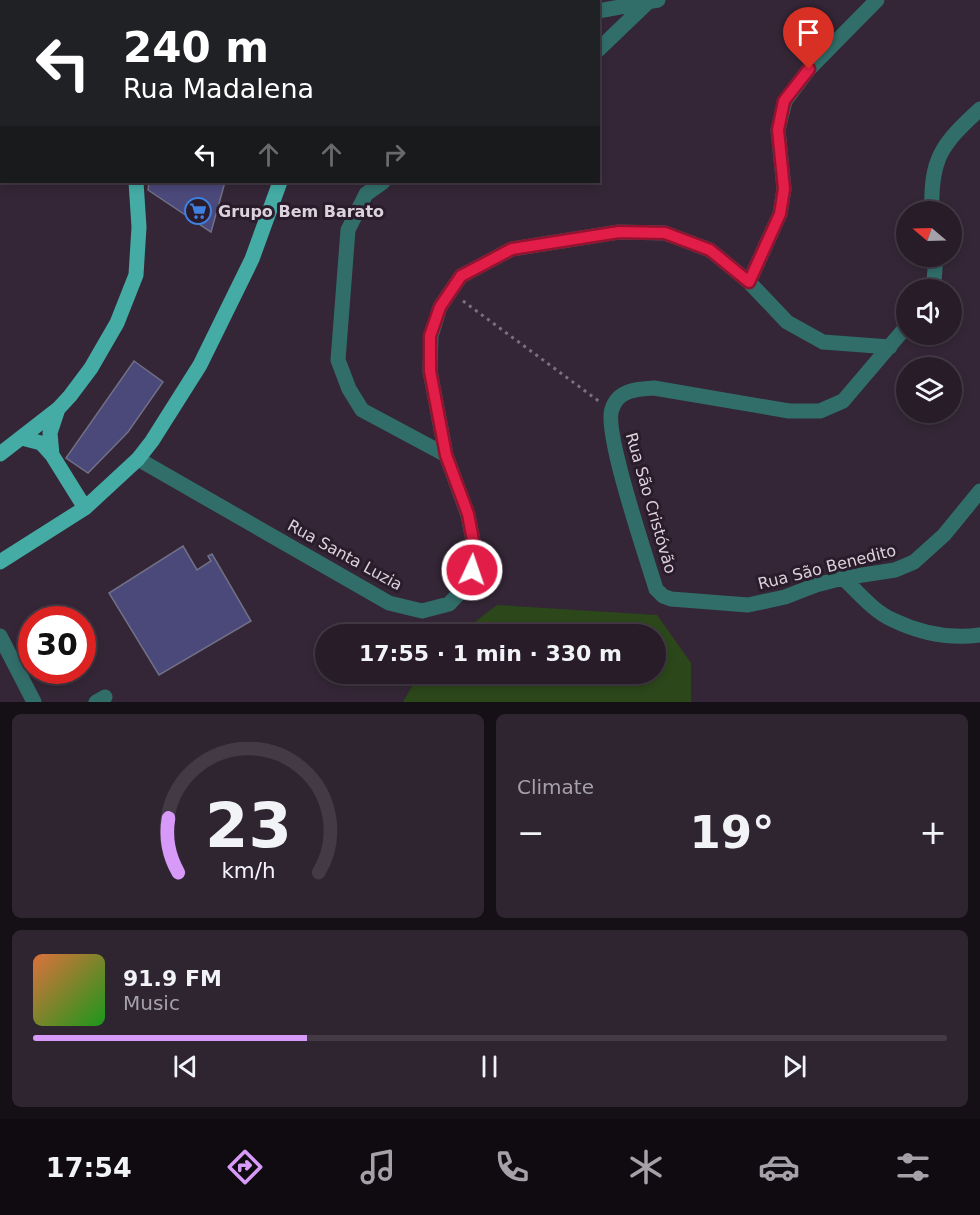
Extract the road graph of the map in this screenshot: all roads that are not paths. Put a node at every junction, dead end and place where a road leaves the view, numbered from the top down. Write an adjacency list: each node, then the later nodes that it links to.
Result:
1 (877, 0): 10 (street)
2 (652, 1): 3 (street); 4 (street)
3 (600, 11)
4 (600, 48)
5 (980, 109): 9 (street)
6 (136, 183): 13 (main road)
7 (280, 183): 18 (main road)
8 (382, 183): 17 (street)
9 (931, 201)
10 (749, 282): 12 (street, Rua Santa Luzia); 17 (street, Rua Santa Luzia)
11 (896, 340): 12 (street)
12 (890, 347): 23 (street, Rua São Cristóvão)
13 (58, 409): 14 (main road); 16 (main road)
14 (22, 438): 15 (main road); 16 (main road)
15 (0, 454)
16 (52, 455): 20 (main road)
17 (446, 455): 18 (street, Rua Santa Luzia)
18 (138, 459): 20 (main road)
19 (980, 491): 22 (street, Rua São Benedito)
20 (85, 508): 21 (main road)
21 (0, 562)
22 (843, 578): 23 (street, Rua São Benedito); 24 (street)
23 (656, 589)
24 (980, 635)
25 (0, 636): 26 (street)
26 (34, 702)

